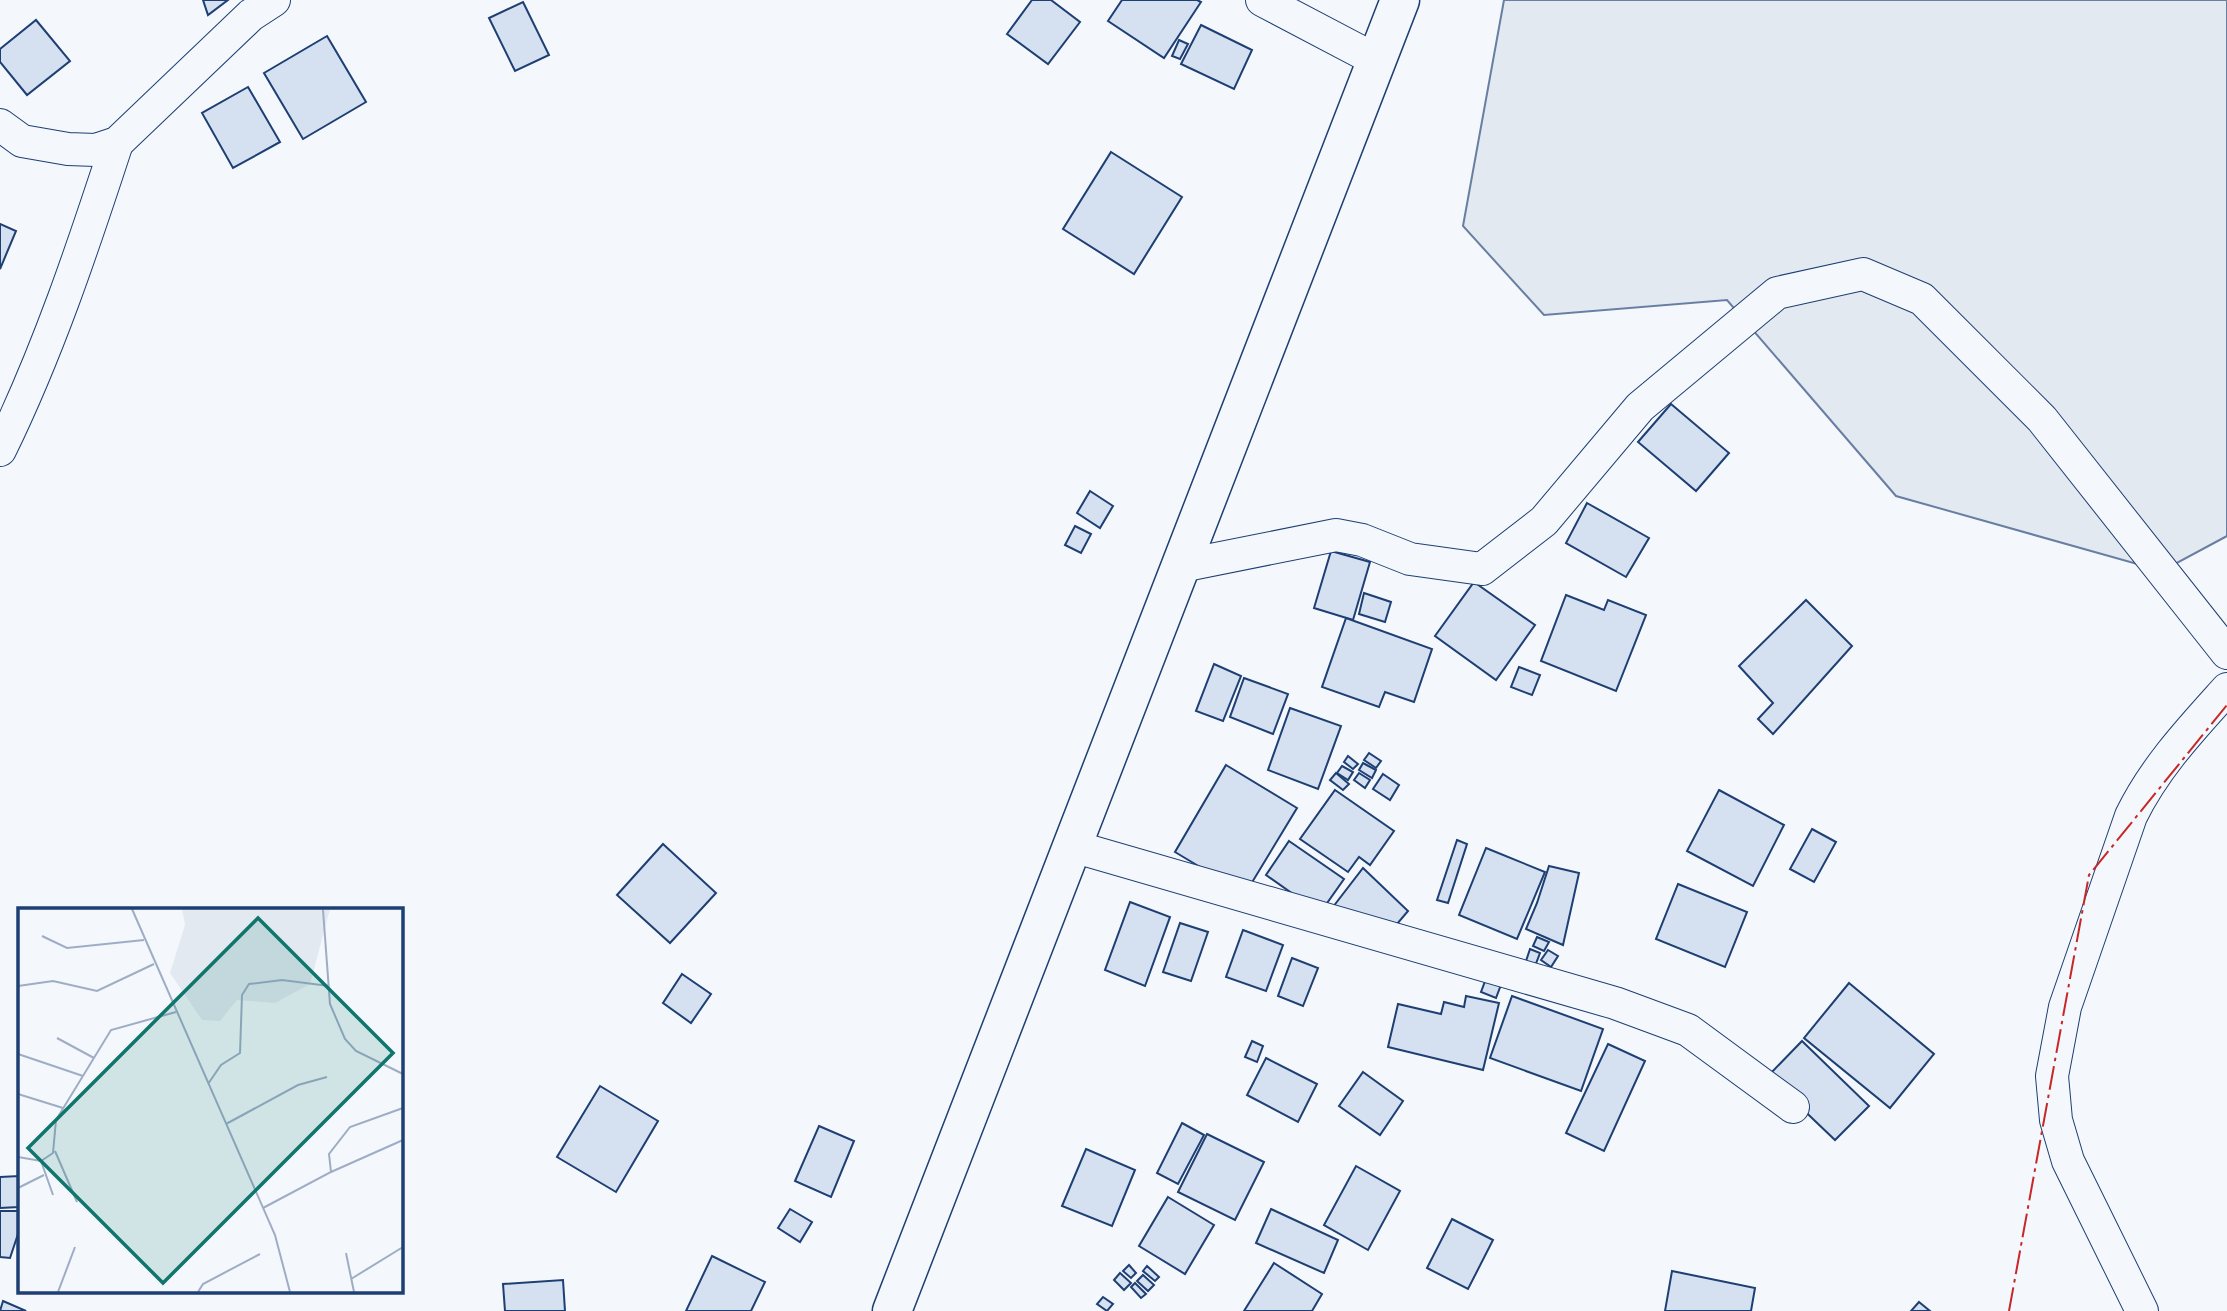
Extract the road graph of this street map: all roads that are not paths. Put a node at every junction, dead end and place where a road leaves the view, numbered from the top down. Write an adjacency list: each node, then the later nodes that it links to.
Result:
1 (274, 0): 6 (street)
2 (1262, 0): 4 (street)
3 (1400, 0): 4 (main road)
4 (1378, 61): 8 (main road)
5 (0, 127): 6 (street)
6 (117, 143): 7 (street)
7 (0, 450)
8 (1181, 566): 9 (street); 11 (main road)
9 (2227, 653)
10 (2227, 689): 14 (street)
11 (1072, 846): 12 (street); 13 (main road)
12 (1793, 1108)
13 (892, 1311)
14 (2142, 1311)

